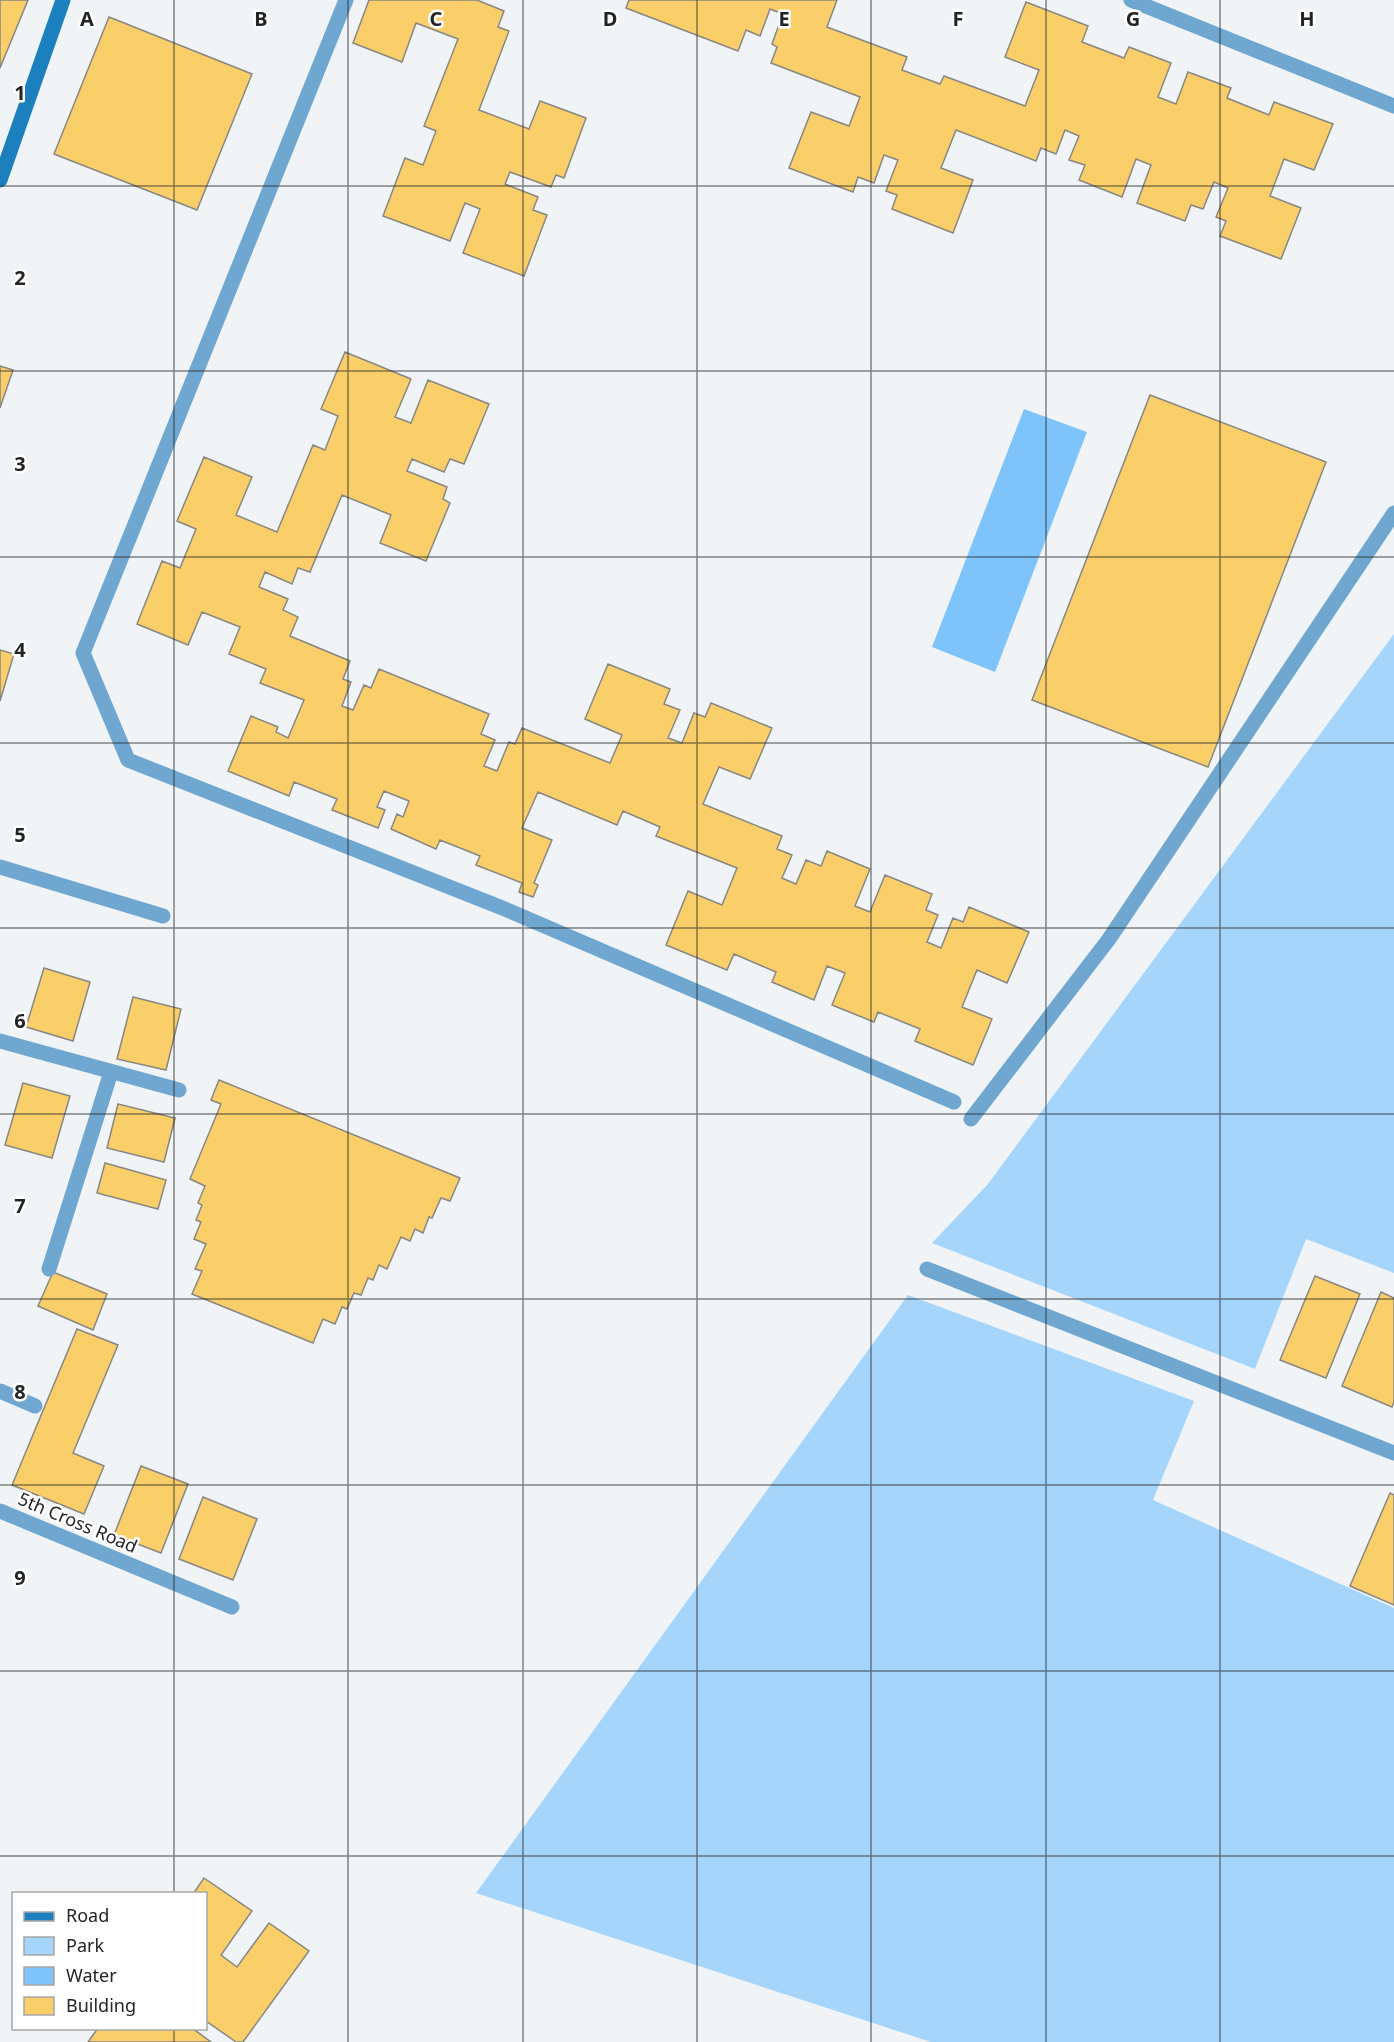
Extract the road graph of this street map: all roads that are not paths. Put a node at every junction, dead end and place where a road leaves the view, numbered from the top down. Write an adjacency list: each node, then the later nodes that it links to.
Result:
1 (63, 0): 5 (street)
2 (346, 0): 12 (street)
3 (1131, 0): 4 (street)
4 (1394, 106)
5 (0, 180)
6 (1394, 513): 13 (street)
7 (0, 867): 8 (street)
8 (163, 916)
9 (0, 1041): 10 (street)
10 (111, 1072): 11 (street); 14 (street)
11 (179, 1090)
12 (954, 1102)
13 (971, 1119)
14 (49, 1269)
15 (927, 1269): 18 (street)
16 (0, 1391): 17 (street)
17 (35, 1406)
18 (1394, 1453)
19 (0, 1511): 20 (street, 5th Cross Road)
20 (232, 1607)

